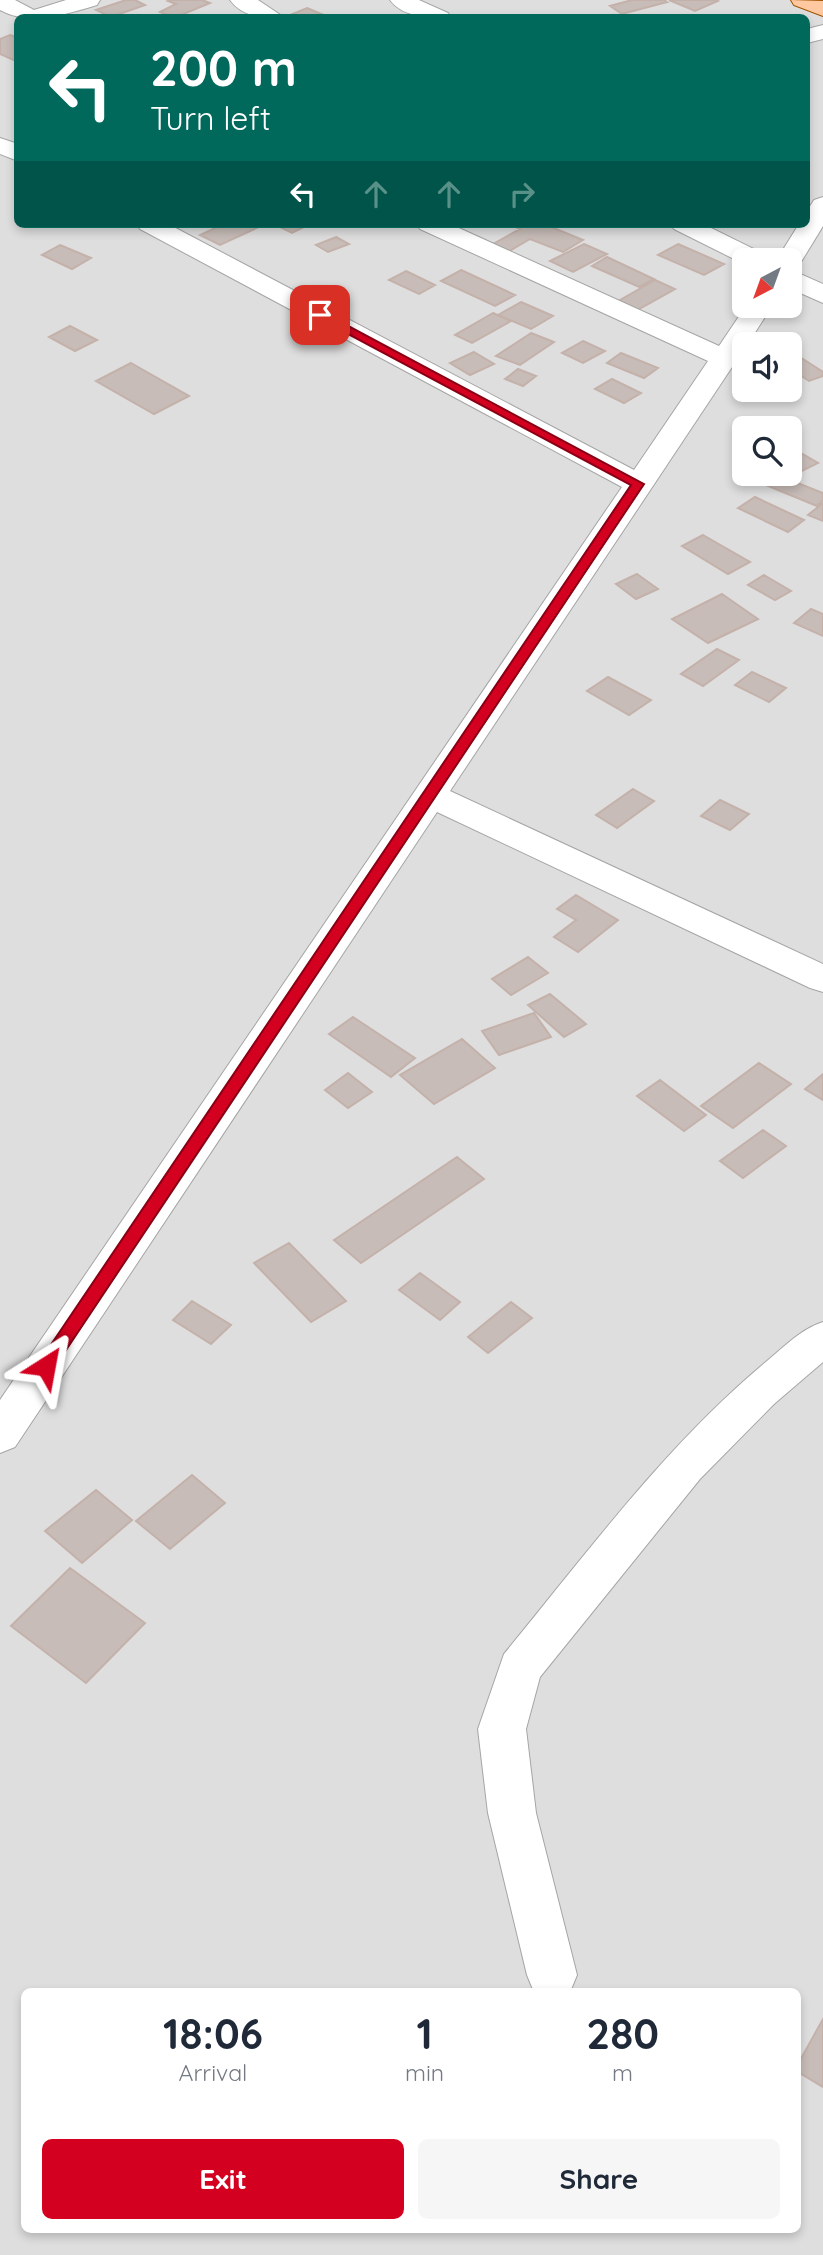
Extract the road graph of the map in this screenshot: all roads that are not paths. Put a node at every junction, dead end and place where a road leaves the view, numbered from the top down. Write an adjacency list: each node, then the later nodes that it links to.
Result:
1 (89, 0): 8 (street)
2 (241, 0): 9 (street)
3 (401, 0): 10 (street)
4 (802, 0): 6 (main road)
5 (0, 1): 7 (street)
6 (823, 9)
7 (26, 14)
8 (42, 14)
9 (267, 14)
10 (431, 14)
11 (823, 205): 12 (street)
12 (810, 226)
13 (157, 228): 23 (street)
14 (438, 228): 22 (street)
15 (690, 228): 18 (street)
16 (809, 228): 17 (street)
17 (797, 248)
18 (732, 249)
19 (802, 284): 20 (street)
20 (823, 295)
21 (751, 318): 22 (street)
22 (723, 358): 23 (street)
23 (638, 484): 24 (street)
24 (428, 794): 25 (street); 27 (street)
25 (823, 979)
26 (823, 1338): 28 (street)
27 (0, 1435)
28 (552, 1975)

